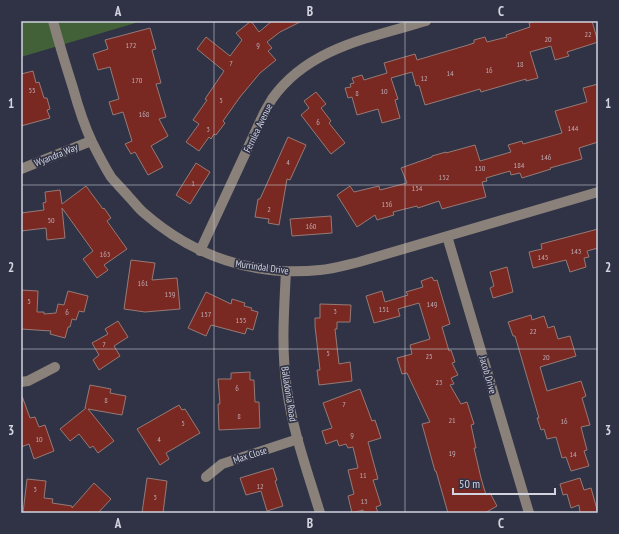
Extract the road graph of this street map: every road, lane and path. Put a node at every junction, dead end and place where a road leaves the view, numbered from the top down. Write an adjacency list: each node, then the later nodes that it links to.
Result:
1 (53, 21): 3 (street, Murrindal Drive)
2 (426, 21): 7 (street, Fernlea Avenue)
3 (91, 141): 4 (street, Wyandra Way); 7 (street, Murrindal Drive)
4 (21, 169)
5 (598, 192): 6 (street, Murrindal Drive)
6 (447, 236): 8 (street, Murrindal Drive); 14 (street, Jacob Drive)
7 (200, 251): 8 (street, Murrindal Drive)
8 (286, 271): 11 (street, Balladonia Road)
9 (55, 367): 10 (street)
10 (21, 382)
11 (298, 439): 12 (street, Max Close); 13 (street, Balladonia Road)
12 (206, 477)
13 (320, 513)
14 (529, 513)

